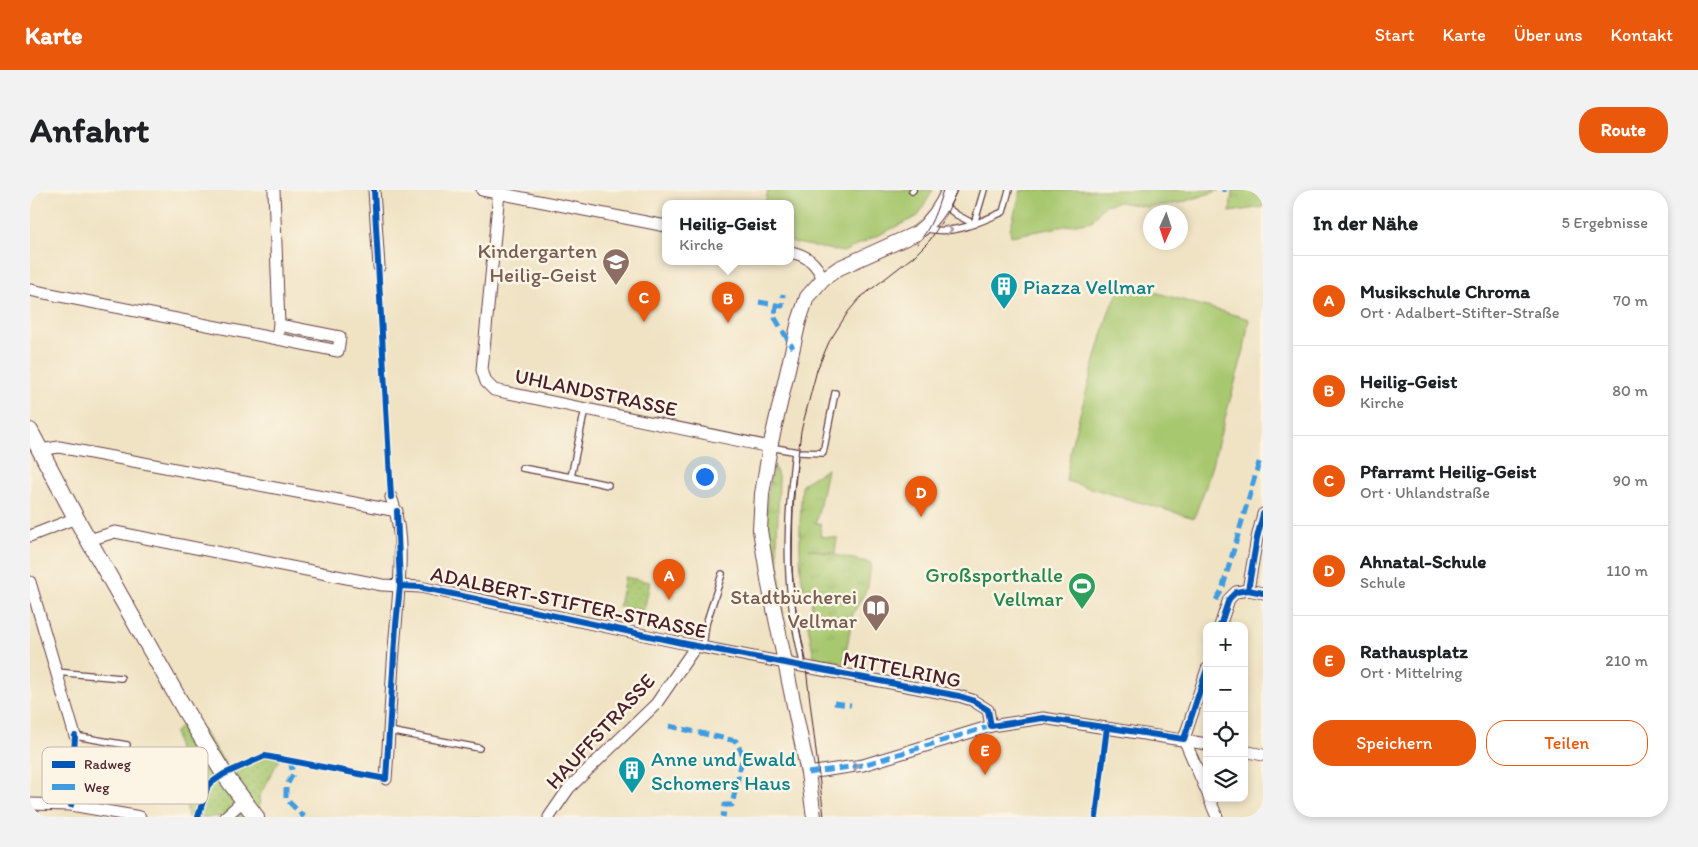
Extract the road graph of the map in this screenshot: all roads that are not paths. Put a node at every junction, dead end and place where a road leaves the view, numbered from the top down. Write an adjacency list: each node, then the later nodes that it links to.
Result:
1 (274, 190): 16 (street)
2 (374, 190): 13 (street)
3 (482, 190): 7 (street)
4 (949, 190): 8 (street)
5 (984, 190): 9 (lane)
6 (1010, 190): 9 (lane)
7 (499, 193): 10 (street); 19 (street, UHLANDSTRASSE)
8 (942, 204): 9 (lane); 11 (street)
9 (974, 224): 11 (lane, one-way to 9)
10 (662, 225)
11 (924, 228): 14 (street)
12 (794, 253): 14 (street)
13 (379, 267)
14 (823, 279): 21 (street)
15 (30, 290): 17 (street)
16 (279, 325): 17 (street); 17 (street)
17 (276, 338)
18 (835, 393): 23 (lane)
19 (585, 409): 21 (street, UHLANDSTRASSE); 25 (lane)
20 (30, 431): 22 (main road)
21 (770, 447): 23 (lane); 40 (street)
22 (40, 450): 28 (street); 30 (main road)
23 (795, 452): 41 (lane)
24 (522, 468): 25 (lane)
25 (571, 477): 26 (lane)
26 (608, 485)
27 (392, 497): 28 (street, ADALBERT-STIFTER-STRASSE)
28 (397, 511): 35 (street, ADALBERT-STIFTER-STRASSE)
29 (1263, 514): 36 (street)
30 (76, 518): 31 (street); 32 (main road)
31 (30, 536)
32 (89, 540): 35 (street); 51 (main road)
33 (722, 574): 39 (lane)
34 (30, 582): 42 (street)
35 (400, 586): 39 (street, ADALBERT-STIFTER-STRASSE); 46 (street)
36 (1248, 590): 37 (street); 38 (street)
37 (1263, 593)
38 (1221, 622)
39 (700, 646): 40 (street, ADALBERT-STIFTER-STRASSE); 65 (street, HAUFFSTRASSE)
40 (786, 664): 41 (street, ADALBERT-STIFTER-STRASSE); 56 (street)
41 (804, 667): 45 (street, MITTELRING)
42 (55, 672): 43 (lane); 47 (street)
43 (121, 678)
44 (1203, 681): 48 (street)
45 (991, 726): 48 (street); 56 (street, one-way to 45)
46 (389, 731): 53 (lane); 57 (street)
47 (75, 736): 50 (lane)
48 (1184, 739): 49 (street); 58 (street)
49 (1203, 743)
50 (127, 745)
51 (207, 747)
52 (208, 748): 59 (main road)
53 (479, 748)
54 (1248, 752): 55 (street)
55 (1263, 754)
56 (808, 773): 66 (street)
57 (386, 779)
58 (1203, 783)
59 (243, 801): 63 (street); 64 (main road)
60 (1210, 802): 67 (street)
61 (30, 804): 62 (street)
62 (140, 817)
63 (226, 817)
64 (256, 817)
65 (549, 817)
66 (814, 817)
67 (1216, 817)

